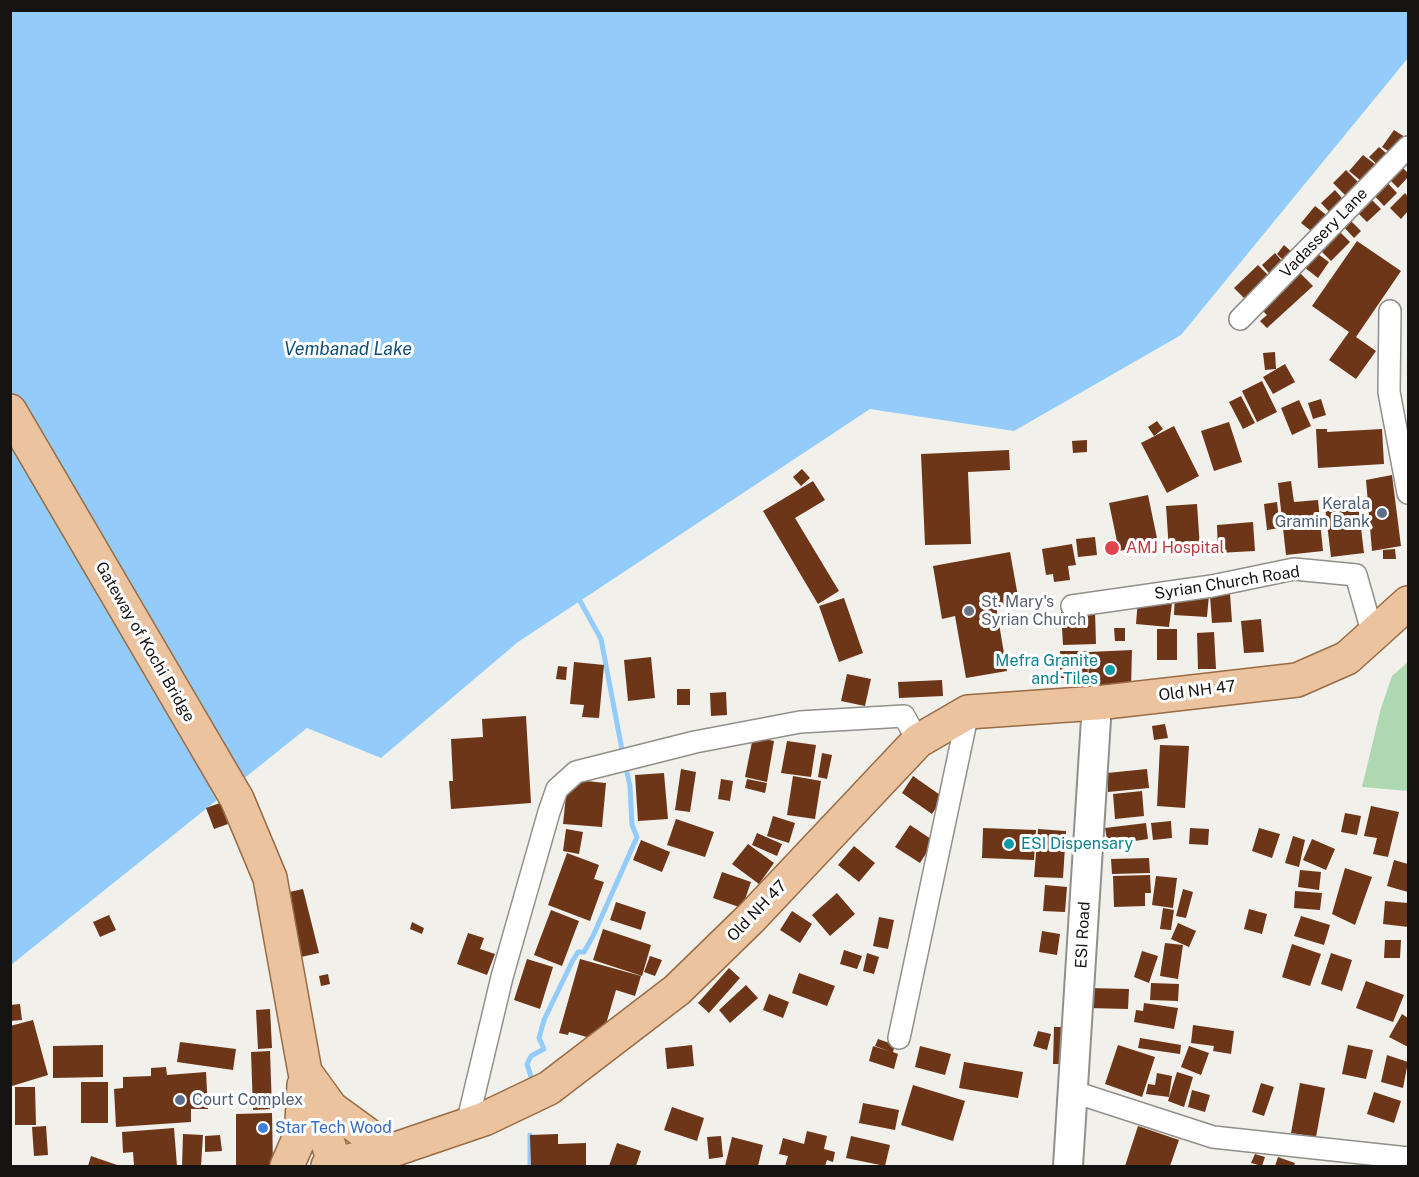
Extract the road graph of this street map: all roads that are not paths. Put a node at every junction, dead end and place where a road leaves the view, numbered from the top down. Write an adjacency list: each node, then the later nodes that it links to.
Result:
1 (1408, 147): 3 (street, Vadassery Lane)
2 (1390, 311): 5 (street)
3 (1240, 319)
4 (10, 411): 13 (main road, Gateway of Kochi Bridge)
5 (1408, 493)
6 (1408, 603): 8 (main road, Old NH 47)
7 (1072, 606): 8 (street, Syrian Church Road)
8 (1373, 635): 9 (main road, Old NH 47)
9 (1097, 703): 10 (main road, Old NH 47); 14 (main road, ESI Road)
10 (968, 712): 11 (main road, Old NH 47); 12 (street)
11 (918, 741): 15 (main road, Old NH 47); 15 (street)
12 (899, 1038)
13 (305, 1072): 16 (main road); 18 (main road); 19 (main road)
14 (1074, 1092): 17 (street); 20 (main road, ESI Road)
15 (467, 1124): 16 (main road, Old NH 47)
16 (390, 1151): 18 (main road, Old NH 47)
17 (1408, 1158)
18 (331, 1166)
19 (287, 1167)
20 (1068, 1167)

